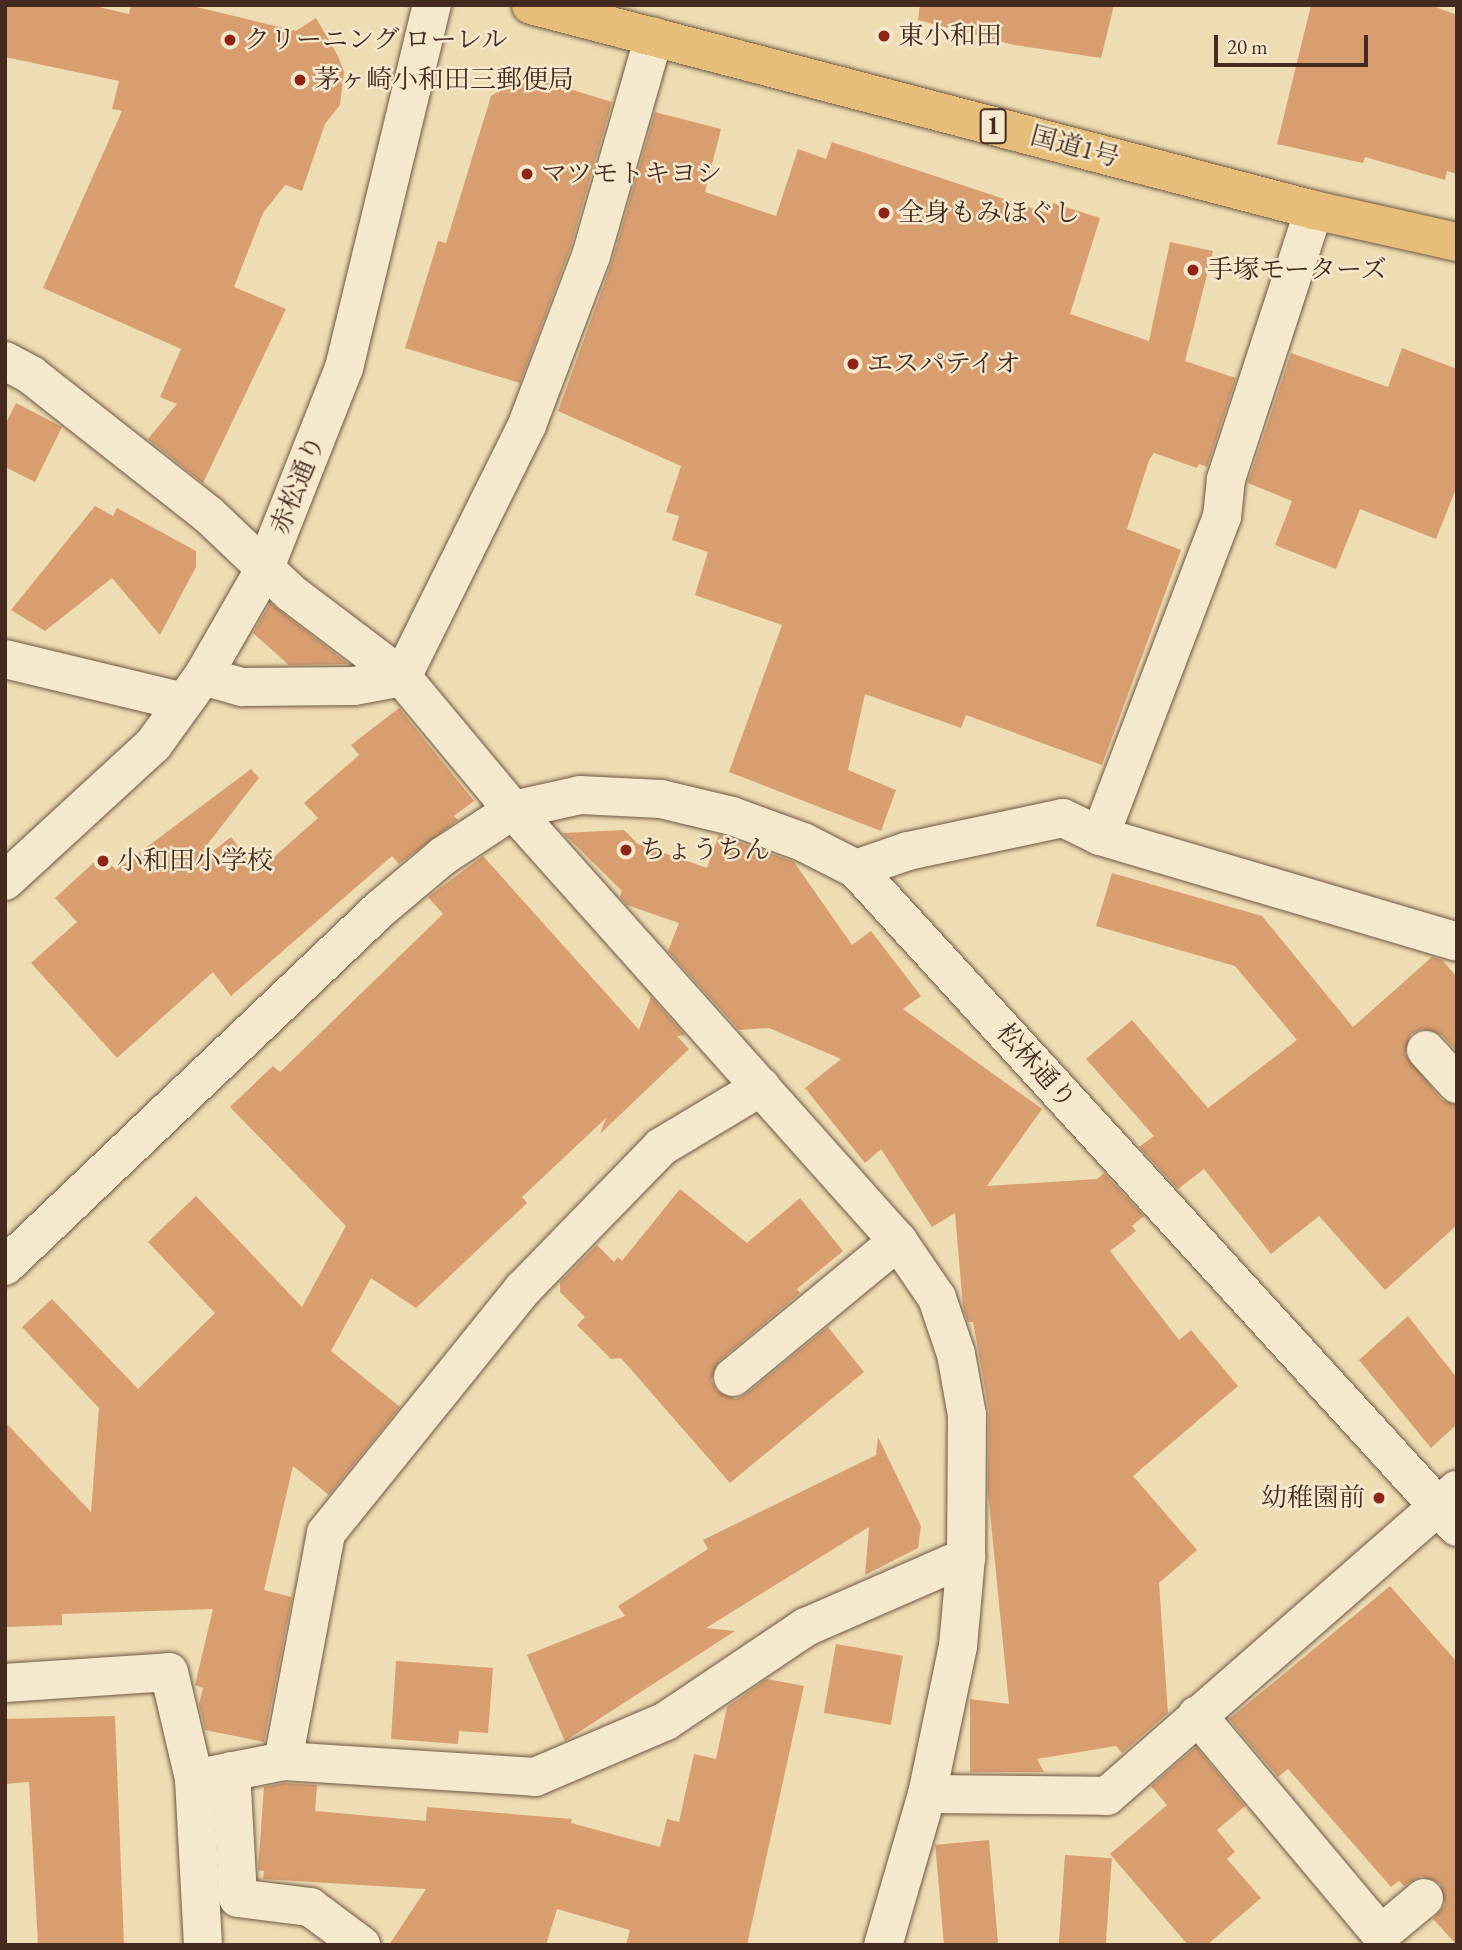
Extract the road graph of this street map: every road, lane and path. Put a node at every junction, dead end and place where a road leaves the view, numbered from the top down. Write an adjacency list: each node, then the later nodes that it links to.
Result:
1 (432, 5): 7 (street, 赤松通り)
2 (531, 5): 3 (highway, 国道1号 / 1)
3 (654, 37): 4 (highway, 国道1号 / 1); 9 (street)
4 (1314, 210): 5 (highway, 国道1号 / 1); 12 (street)
5 (1457, 242)
6 (5, 361): 7 (street)
7 (264, 570): 9 (street); 10 (street, 赤松通り)
8 (5, 659): 10 (street)
9 (402, 677): 10 (street); 11 (street)
10 (194, 689): 14 (street, 赤松通り)
11 (513, 810): 13 (street, 松林通り); 18 (street); 20 (street)
12 (1100, 836): 13 (street); 15 (street)
13 (856, 869): 22 (street, 松林通り)
14 (5, 881)
15 (1457, 942)
16 (1426, 1050): 17 (street)
17 (1457, 1084)
18 (761, 1087): 19 (street); 26 (street)
19 (898, 1241): 21 (street); 23 (street)
20 (5, 1266)
21 (733, 1377)
22 (1451, 1508): 25 (street)
23 (966, 1558): 26 (street); 29 (street)
24 (5, 1683): 28 (street)
25 (1198, 1715): 29 (street); 30 (street)
26 (283, 1761): 27 (street)
27 (231, 1771): 28 (street); 32 (street)
28 (194, 1779): 31 (street)
29 (927, 1794): 33 (street)
30 (1424, 1898)
31 (203, 1945)
32 (361, 1945)
33 (883, 1945)

